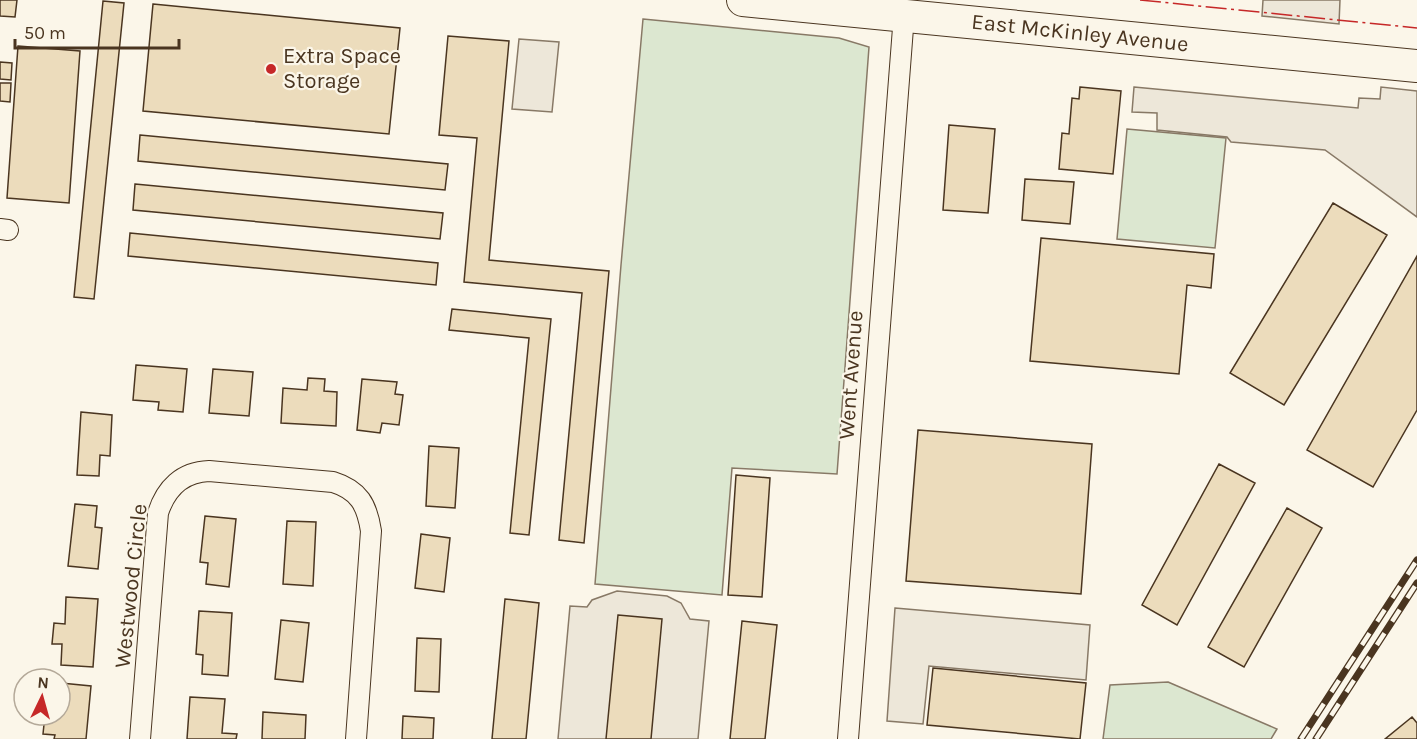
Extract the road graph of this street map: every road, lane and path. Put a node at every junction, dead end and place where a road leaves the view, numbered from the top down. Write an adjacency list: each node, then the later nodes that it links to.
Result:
1 (743, 0): 2 (main road, East McKinley Avenue)
2 (904, 15): 3 (main road, East McKinley Avenue); 6 (street, Went Avenue)
3 (1417, 66)
4 (140, 739): 5 (street, Westwood Circle)
5 (356, 739)
6 (848, 739)

